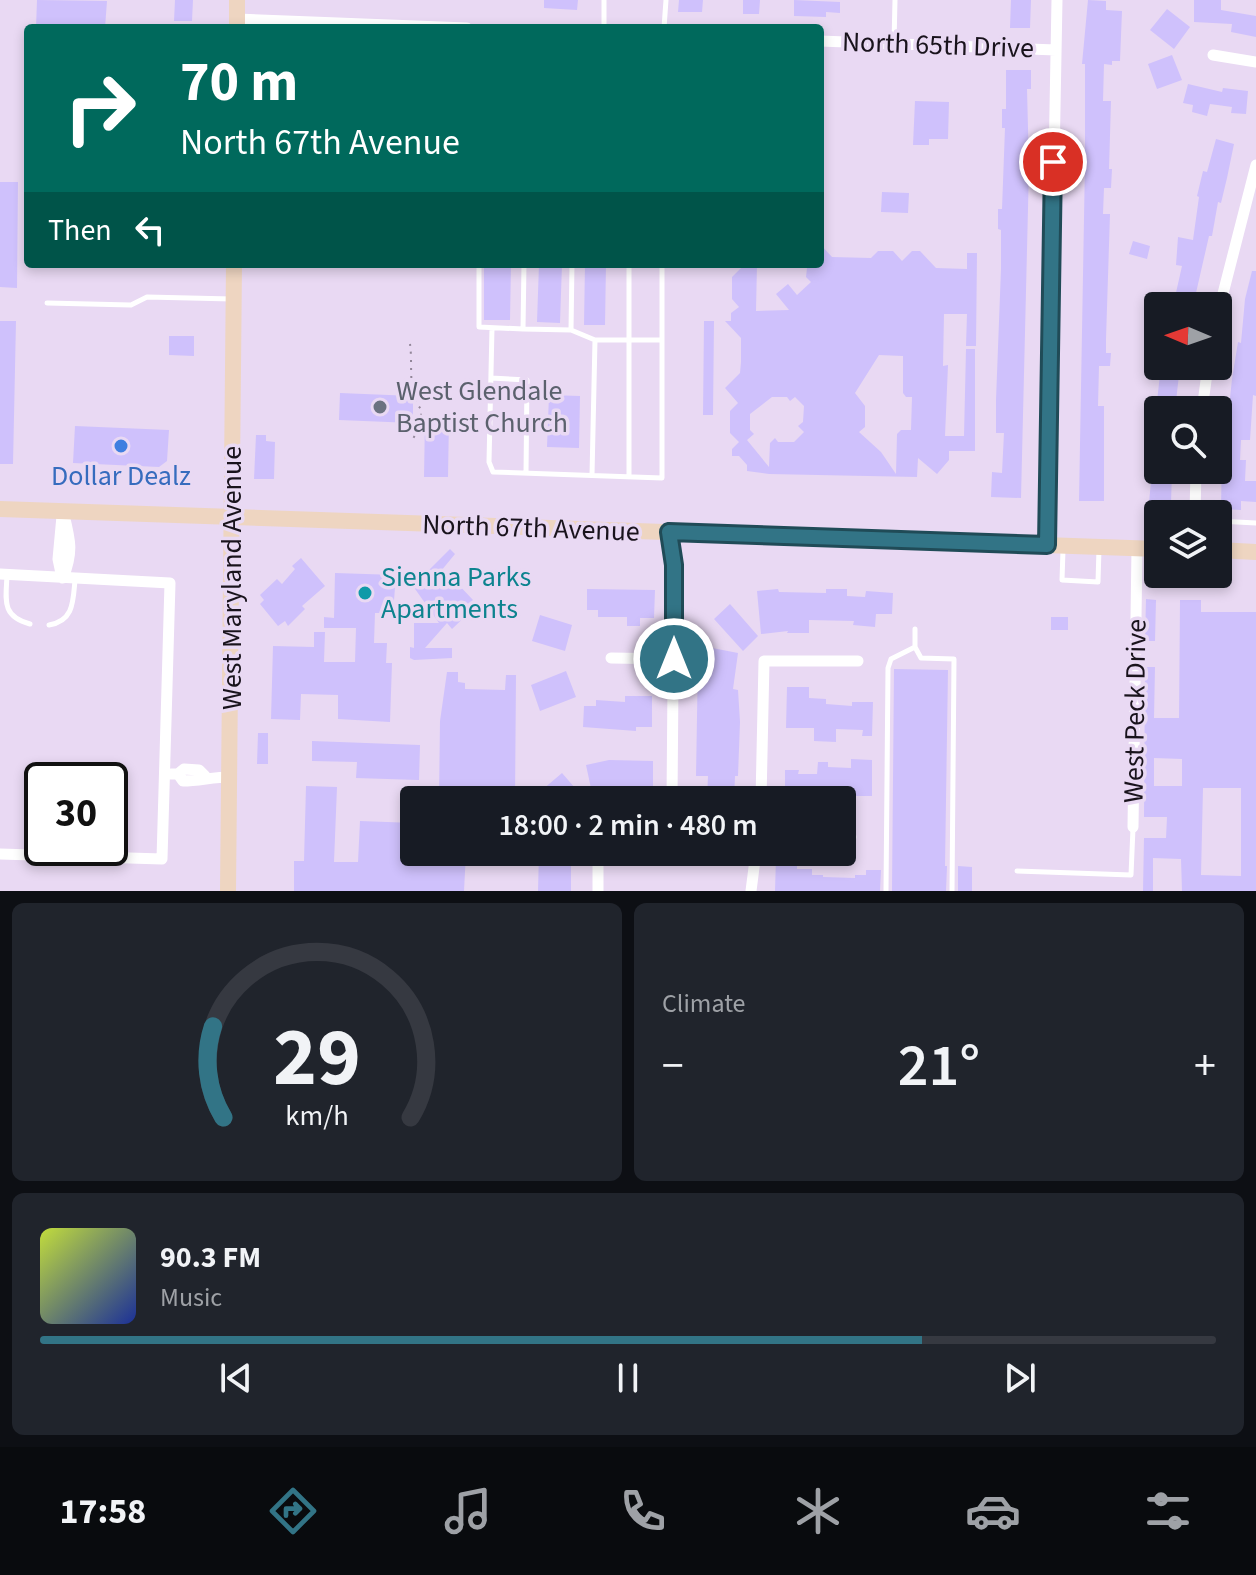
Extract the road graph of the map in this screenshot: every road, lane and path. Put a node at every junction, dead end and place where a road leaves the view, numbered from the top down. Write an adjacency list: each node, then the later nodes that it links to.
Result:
1 (237, 0): 6 (main road)
2 (604, 0): 7 (lane)
3 (666, 0): 8 (lane)
4 (895, 0): 10 (lane)
5 (1057, 0): 11 (street)
6 (237, 24)
7 (604, 24)
8 (664, 24)
9 (824, 41): 10 (street, North 65th Drive)
10 (894, 44): 11 (street, North 65th Drive)
11 (1056, 50): 42 (street)
12 (1213, 55): 13 (street)
13 (1256, 62)
14 (1256, 165): 21 (street)
15 (234, 268): 22 (main road, West Maryland Avenue)
16 (479, 268): 24 (lane)
17 (524, 268): 25 (lane)
18 (572, 268): 26 (lane)
19 (629, 268): 28 (lane)
20 (662, 268): 29 (lane)
21 (1223, 292)
22 (234, 299): 23 (lane); 38 (main road, West Maryland Avenue)
23 (47, 303)
24 (492, 328): 25 (lane); 31 (lane)
25 (523, 329): 26 (lane)
26 (571, 330): 27 (lane)
27 (595, 340): 28 (lane); 34 (lane)
28 (629, 340): 29 (lane); 35 (lane)
29 (662, 340): 35 (lane)
30 (410, 344): 32 (path)
31 (491, 378): 33 (lane); 33 (lane)
32 (412, 440)
33 (526, 473): 34 (lane)
34 (592, 475): 35 (lane)
35 (629, 476)
36 (0, 509): 37 (main road, North 67th Avenue)
37 (63, 511): 38 (main road, North 67th Avenue); 49 (street)
38 (231, 517): 41 (main road, North 67th Avenue); 58 (main road, West Maryland Avenue)
39 (1232, 522): 40 (lane)
40 (1256, 523)
41 (669, 532): 42 (main road, North 67th Avenue); 55 (street)
42 (1055, 545): 43 (main road, North 67th Avenue); 43 (lane)
43 (1099, 547): 44 (main road, North 67th Avenue)
44 (1137, 548): 45 (main road, North 67th Avenue); 61 (street, West Peck Drive)
45 (1144, 548)
46 (1232, 551): 47 (main road)
47 (1256, 552)
48 (4, 574): 49 (street); 50 (lane)
49 (69, 578): 51 (lane); 57 (street)
50 (30, 624)
51 (49, 625)
52 (915, 629): 53 (lane)
53 (915, 647): 69 (lane); 70 (lane)
54 (611, 658): 55 (street)
55 (674, 659): 59 (street)
56 (858, 661): 60 (street)
57 (164, 774): 58 (street); 62 (street)
58 (230, 777): 66 (main road, West Maryland Avenue)
59 (672, 786)
60 (761, 786)
61 (1133, 827): 65 (lane)
62 (0, 854)
63 (598, 866): 67 (street)
64 (754, 866): 68 (street)
65 (1017, 871)
66 (228, 891)
67 (598, 891)
68 (751, 891)
69 (886, 891)
70 (952, 891)

